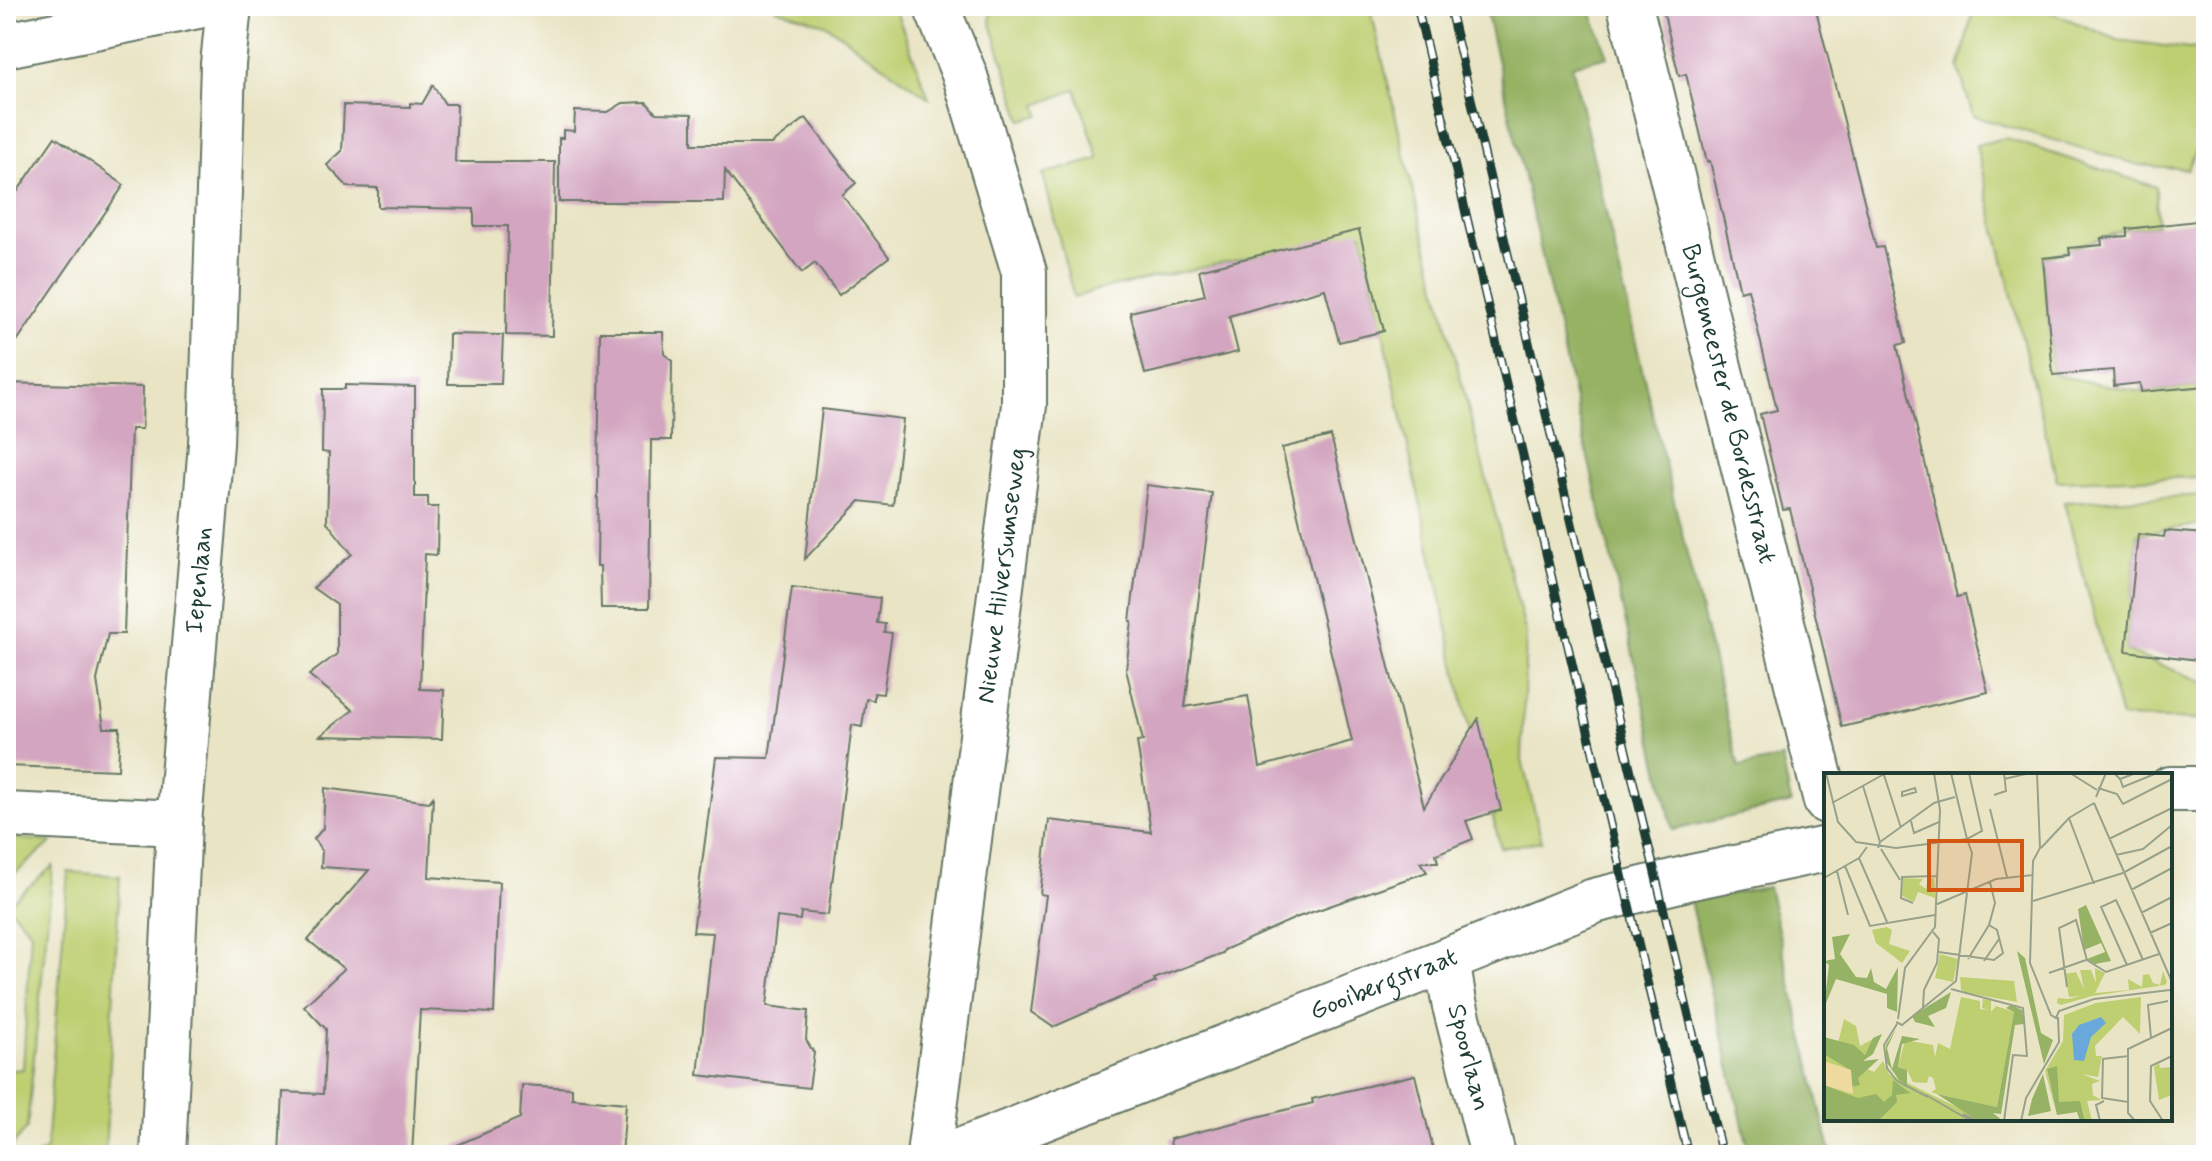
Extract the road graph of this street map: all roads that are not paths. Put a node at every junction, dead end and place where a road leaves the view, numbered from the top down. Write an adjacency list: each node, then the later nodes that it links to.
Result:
1 (198, 6): 5 (street)
2 (229, 6): 10 (street, Iepenlaan)
3 (936, 6): 14 (street, Nieuwe Hilversumseweg)
4 (1630, 6): 8 (street, Burgemeester de Bordesstraat)
5 (6, 45)
6 (2172, 789): 7 (street)
7 (2206, 789)
8 (1824, 793)
9 (6, 815): 10 (street)
10 (179, 823): 13 (street, Iepenlaan)
11 (1824, 849): 12 (street, Gooibergstraat)
12 (1447, 960): 15 (street, Gooibergstraat); 16 (street, Spoorlaan)
13 (163, 1155)
14 (929, 1155)
15 (950, 1155)
16 (1493, 1155)

